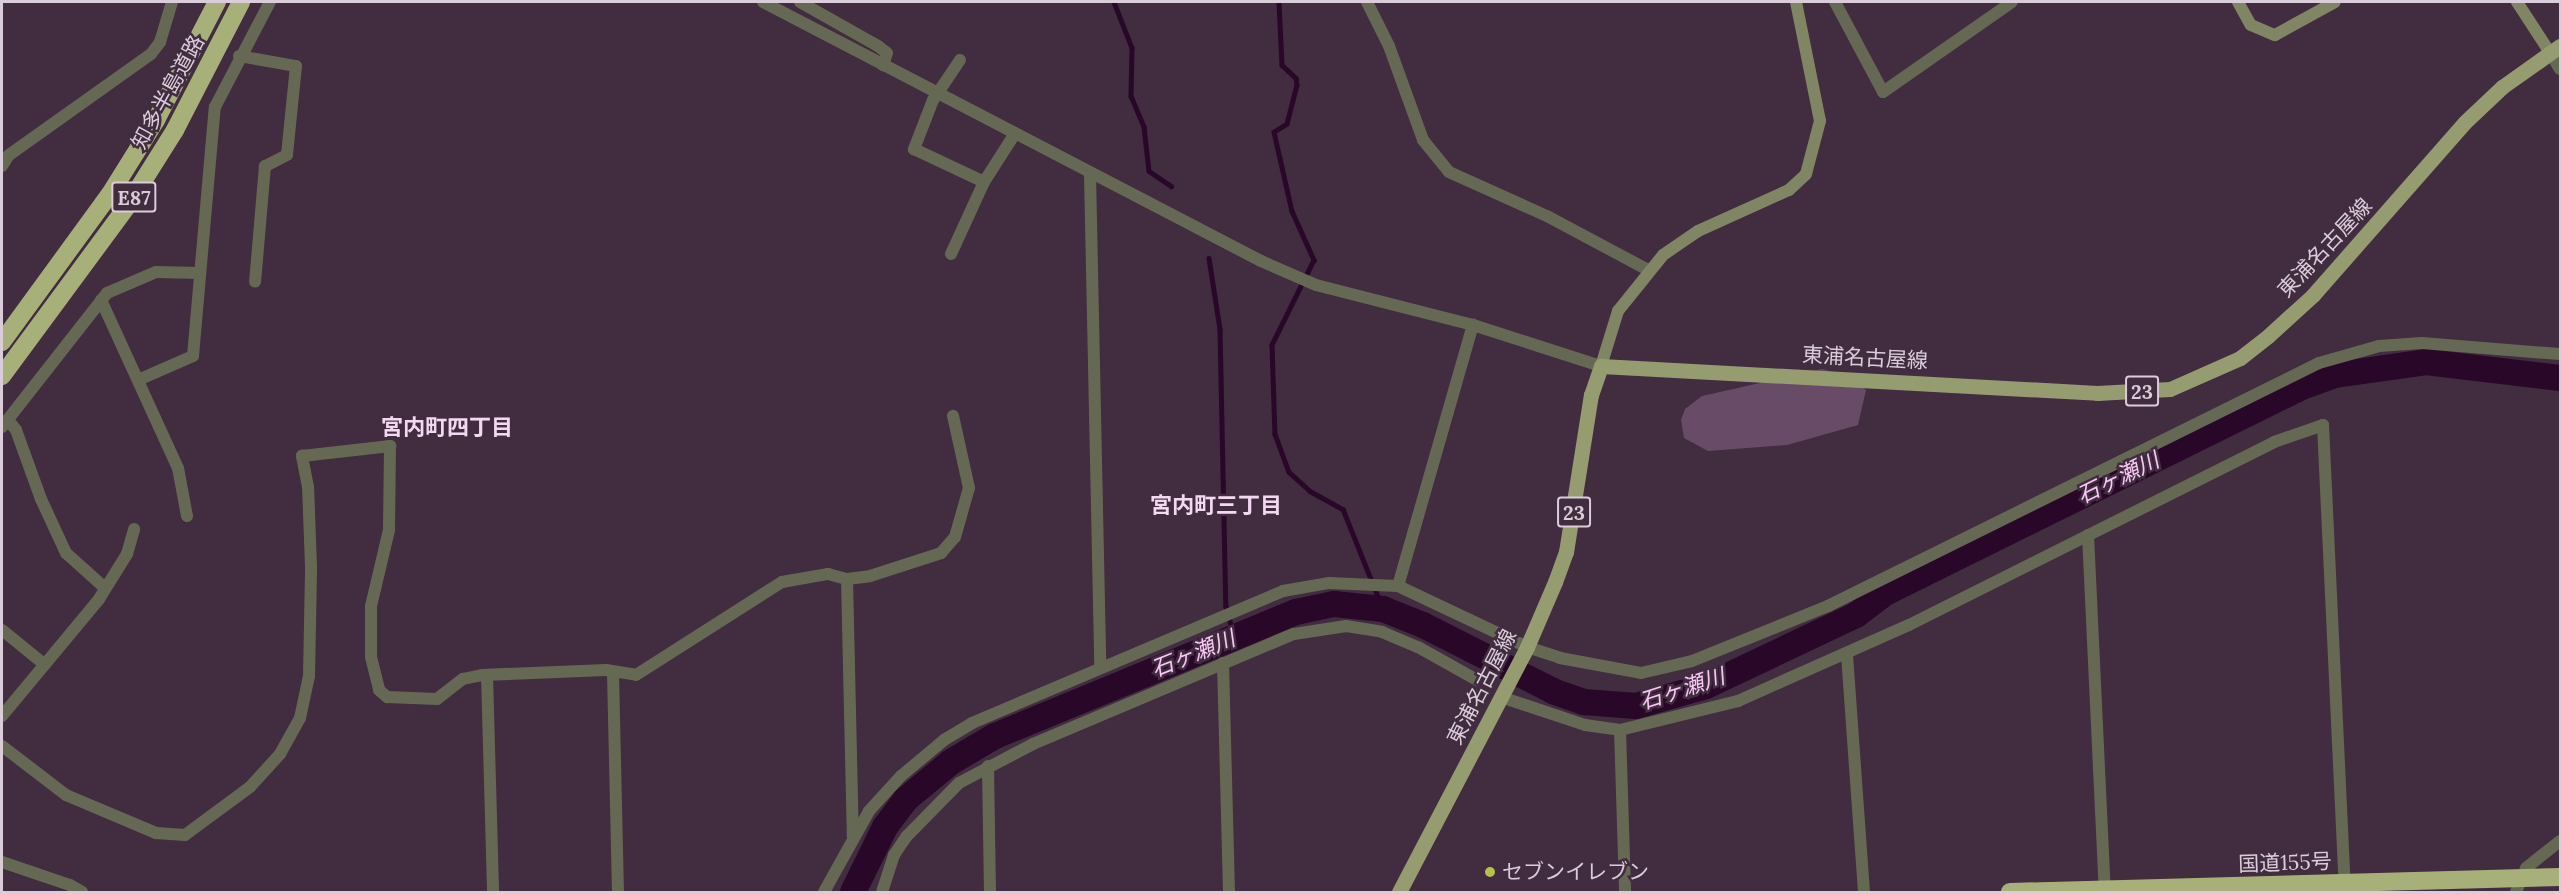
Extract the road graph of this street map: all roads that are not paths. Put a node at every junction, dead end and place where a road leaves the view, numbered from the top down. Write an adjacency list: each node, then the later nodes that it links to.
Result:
1 (172, 2): 21 (street)
2 (218, 2): 30 (highway, 知多半島道路 / E87)
3 (241, 2): 33 (highway, 知多半島道路 / E87)
4 (270, 2): 15 (street)
5 (764, 2): 17 (street)
6 (800, 2): 17 (street)
7 (1367, 2): 25 (street)
8 (1796, 2): 25 (street)
9 (1835, 2): 10 (street)
10 (2012, 2)
11 (2238, 2): 12 (street)
12 (2335, 2)
13 (2517, 2): 14 (street)
14 (2555, 48): 18 (street); 32 (main road, 東浦名古屋線 / 23)
15 (239, 56): 26 (street); 27 (street)
16 (960, 60): 19 (street)
17 (884, 65): 19 (street)
18 (2560, 69)
19 (937, 94): 20 (street); 23 (street)
20 (1014, 135): 22 (street); 23 (street)
21 (2, 166)
22 (1090, 174): 29 (street); 48 (street)
23 (984, 182): 24 (street)
24 (951, 254)
25 (1648, 270): 32 (street)
26 (200, 273): 28 (street); 34 (street)
27 (255, 282)
28 (100, 300): 34 (street); 36 (street)
29 (1473, 325): 32 (street); 41 (street)
30 (2, 342)
31 (2560, 354): 44 (street)
32 (1601, 366): 44 (main road, 東浦名古屋線 / 23)
33 (2, 376)
34 (138, 380): 37 (street)
35 (953, 416): 40 (street)
36 (4, 423): 42 (street)
37 (187, 516)
38 (134, 529): 42 (street)
39 (2088, 536): 45 (street); 61 (street); 63 (street)
40 (848, 579): 49 (street); 57 (street)
41 (1398, 586): 44 (street); 48 (street)
42 (105, 588): 47 (street)
43 (2, 630): 47 (street)
44 (1525, 650): 52 (main road, 東浦名古屋線 / 23)
45 (1847, 655): 54 (street); 73 (street)
46 (1223, 663): 51 (street); 56 (street); 70 (street)
47 (45, 665): 53 (street)
48 (1100, 668): 57 (street)
49 (613, 673): 50 (street); 66 (street)
50 (488, 675): 55 (street); 65 (street)
51 (1477, 680)
52 (1502, 695): 54 (street); 71 (main road, 東浦名古屋線 / 23)
53 (2, 716)
54 (1620, 730): 72 (street)
55 (2, 746)
56 (988, 766): 68 (street); 69 (street)
57 (853, 837): 67 (street)
58 (2560, 841): 62 (street)
59 (2, 862): 64 (street)
60 (2560, 878): 62 (highway, 国道155号)
61 (2345, 884): 62 (highway, 国道155号); 63 (highway, 国道155号)
62 (2518, 886)
63 (2104, 890): 74 (highway, 国道155号)
64 (82, 892)
65 (493, 892)
66 (618, 892)
67 (824, 892)
68 (882, 892)
69 (990, 892)
70 (1229, 892)
71 (1400, 892)
72 (1625, 892)
73 (1864, 892)
74 (2010, 892)

